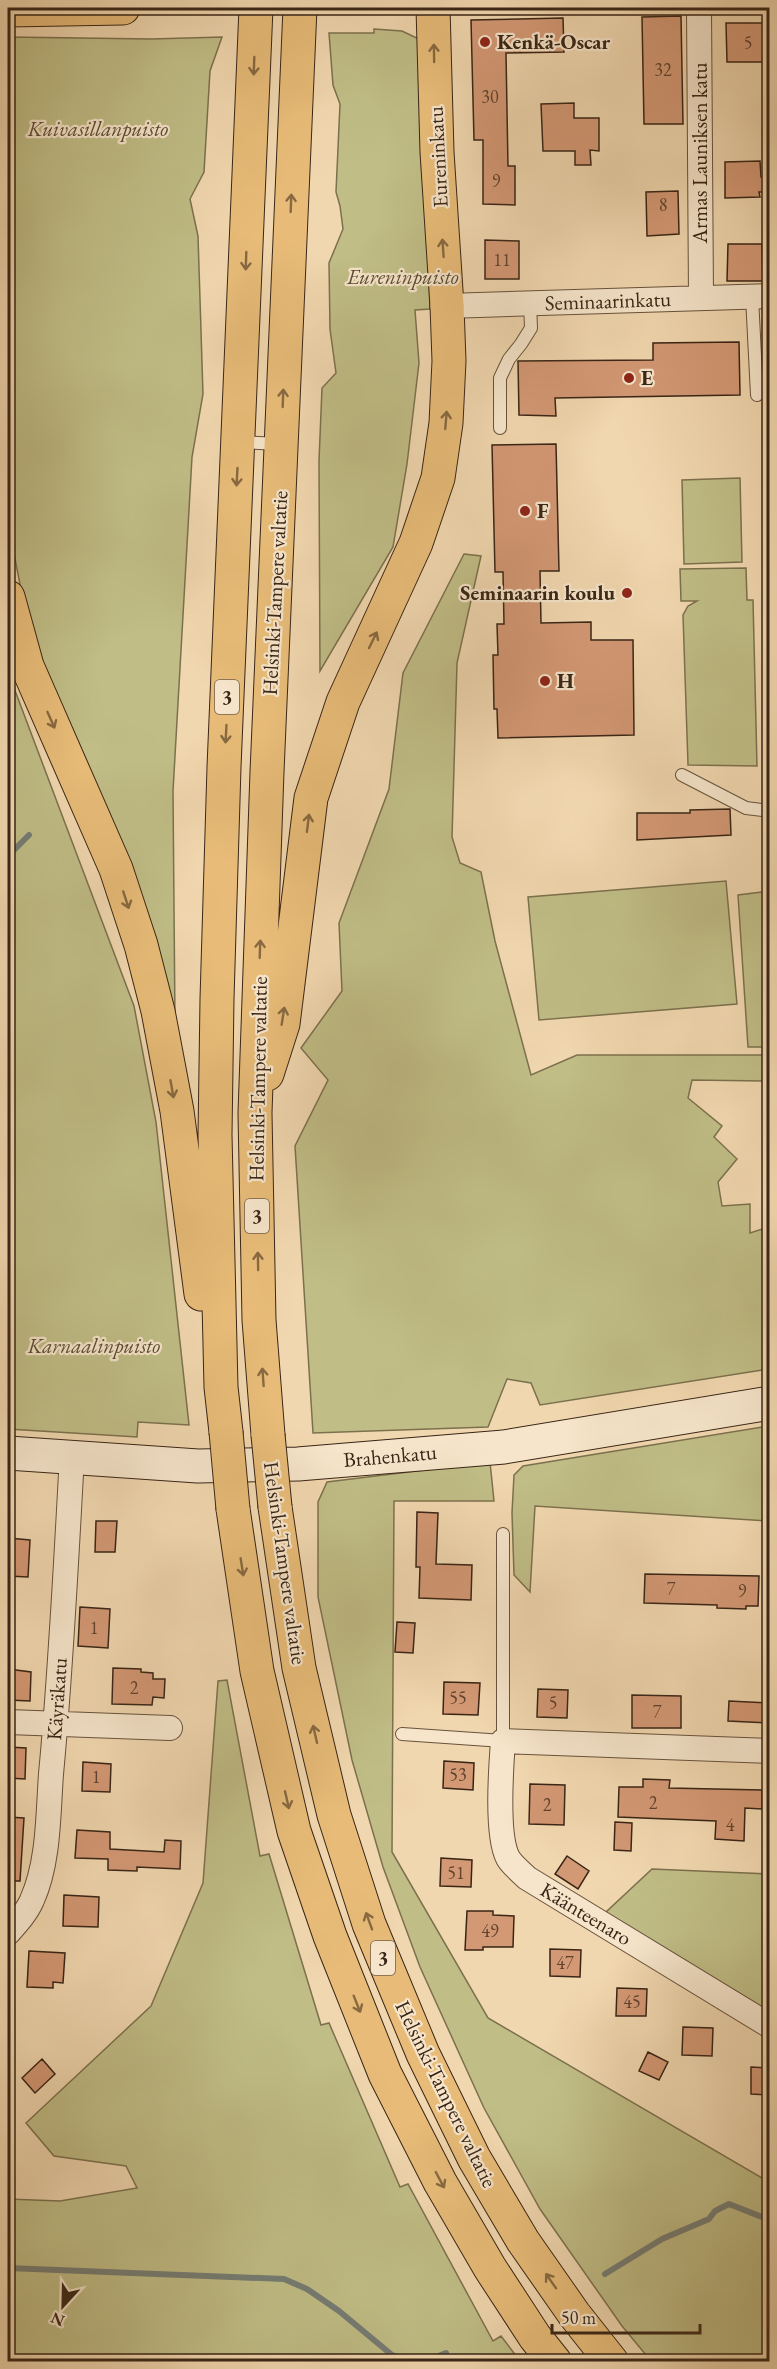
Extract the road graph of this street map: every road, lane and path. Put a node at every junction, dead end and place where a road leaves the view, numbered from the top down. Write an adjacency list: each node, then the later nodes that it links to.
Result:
1 (123, 8): 6 (main road)
2 (256, 8): 13 (main road, Helsinki-Tampere valtatie / 3, one-way to 13)
3 (300, 8): 14 (main road, Helsinki-Tampere valtatie / 3, one-way to 3)
4 (433, 8): 10 (main road, Eureninkatu, one-way to 4)
5 (699, 8): 8 (street, Armas Launiksen katu)
6 (14, 9)
7 (761, 297): 8 (street, Seminaarinkatu); 11 (lane)
8 (701, 298): 9 (street, Seminaarinkatu)
9 (530, 303): 10 (street, Seminaarinkatu); 12 (lane)
10 (447, 306): 18 (main road, Eureninkatu, one-way to 10)
11 (757, 394)
12 (500, 428)
13 (238, 442): 14 (lane); 19 (main road, Helsinki-Tampere valtatie / 3, one-way to 19)
14 (281, 444): 18 (main road, Helsinki-Tampere valtatie / 3, one-way to 14)
15 (8, 597): 19 (main road, one-way to 19)
16 (682, 775): 17 (lane)
17 (770, 811)
18 (255, 1113): 33 (main road, Helsinki-Tampere valtatie / 3, one-way to 18, bridge)
19 (221, 1387): 32 (main road, Helsinki-Tampere valtatie / 3, one-way to 32, bridge)
20 (770, 1403): 22 (main road, Brahenkatu)
21 (8, 1453): 22 (main road, Brahenkatu)
22 (72, 1456): 25 (street, Käyräkatu)
23 (504, 1534): 28 (lane, Käänteenaro)
24 (8, 1722): 25 (street)
25 (56, 1724): 26 (street); 30 (street, Käyräkatu)
26 (170, 1728)
27 (402, 1734): 28 (lane)
28 (503, 1741): 29 (street); 31 (street, Käänteenaro)
29 (770, 1750)
30 (8, 1933)
31 (770, 2026)
32 (555, 2361)
33 (612, 2361)

